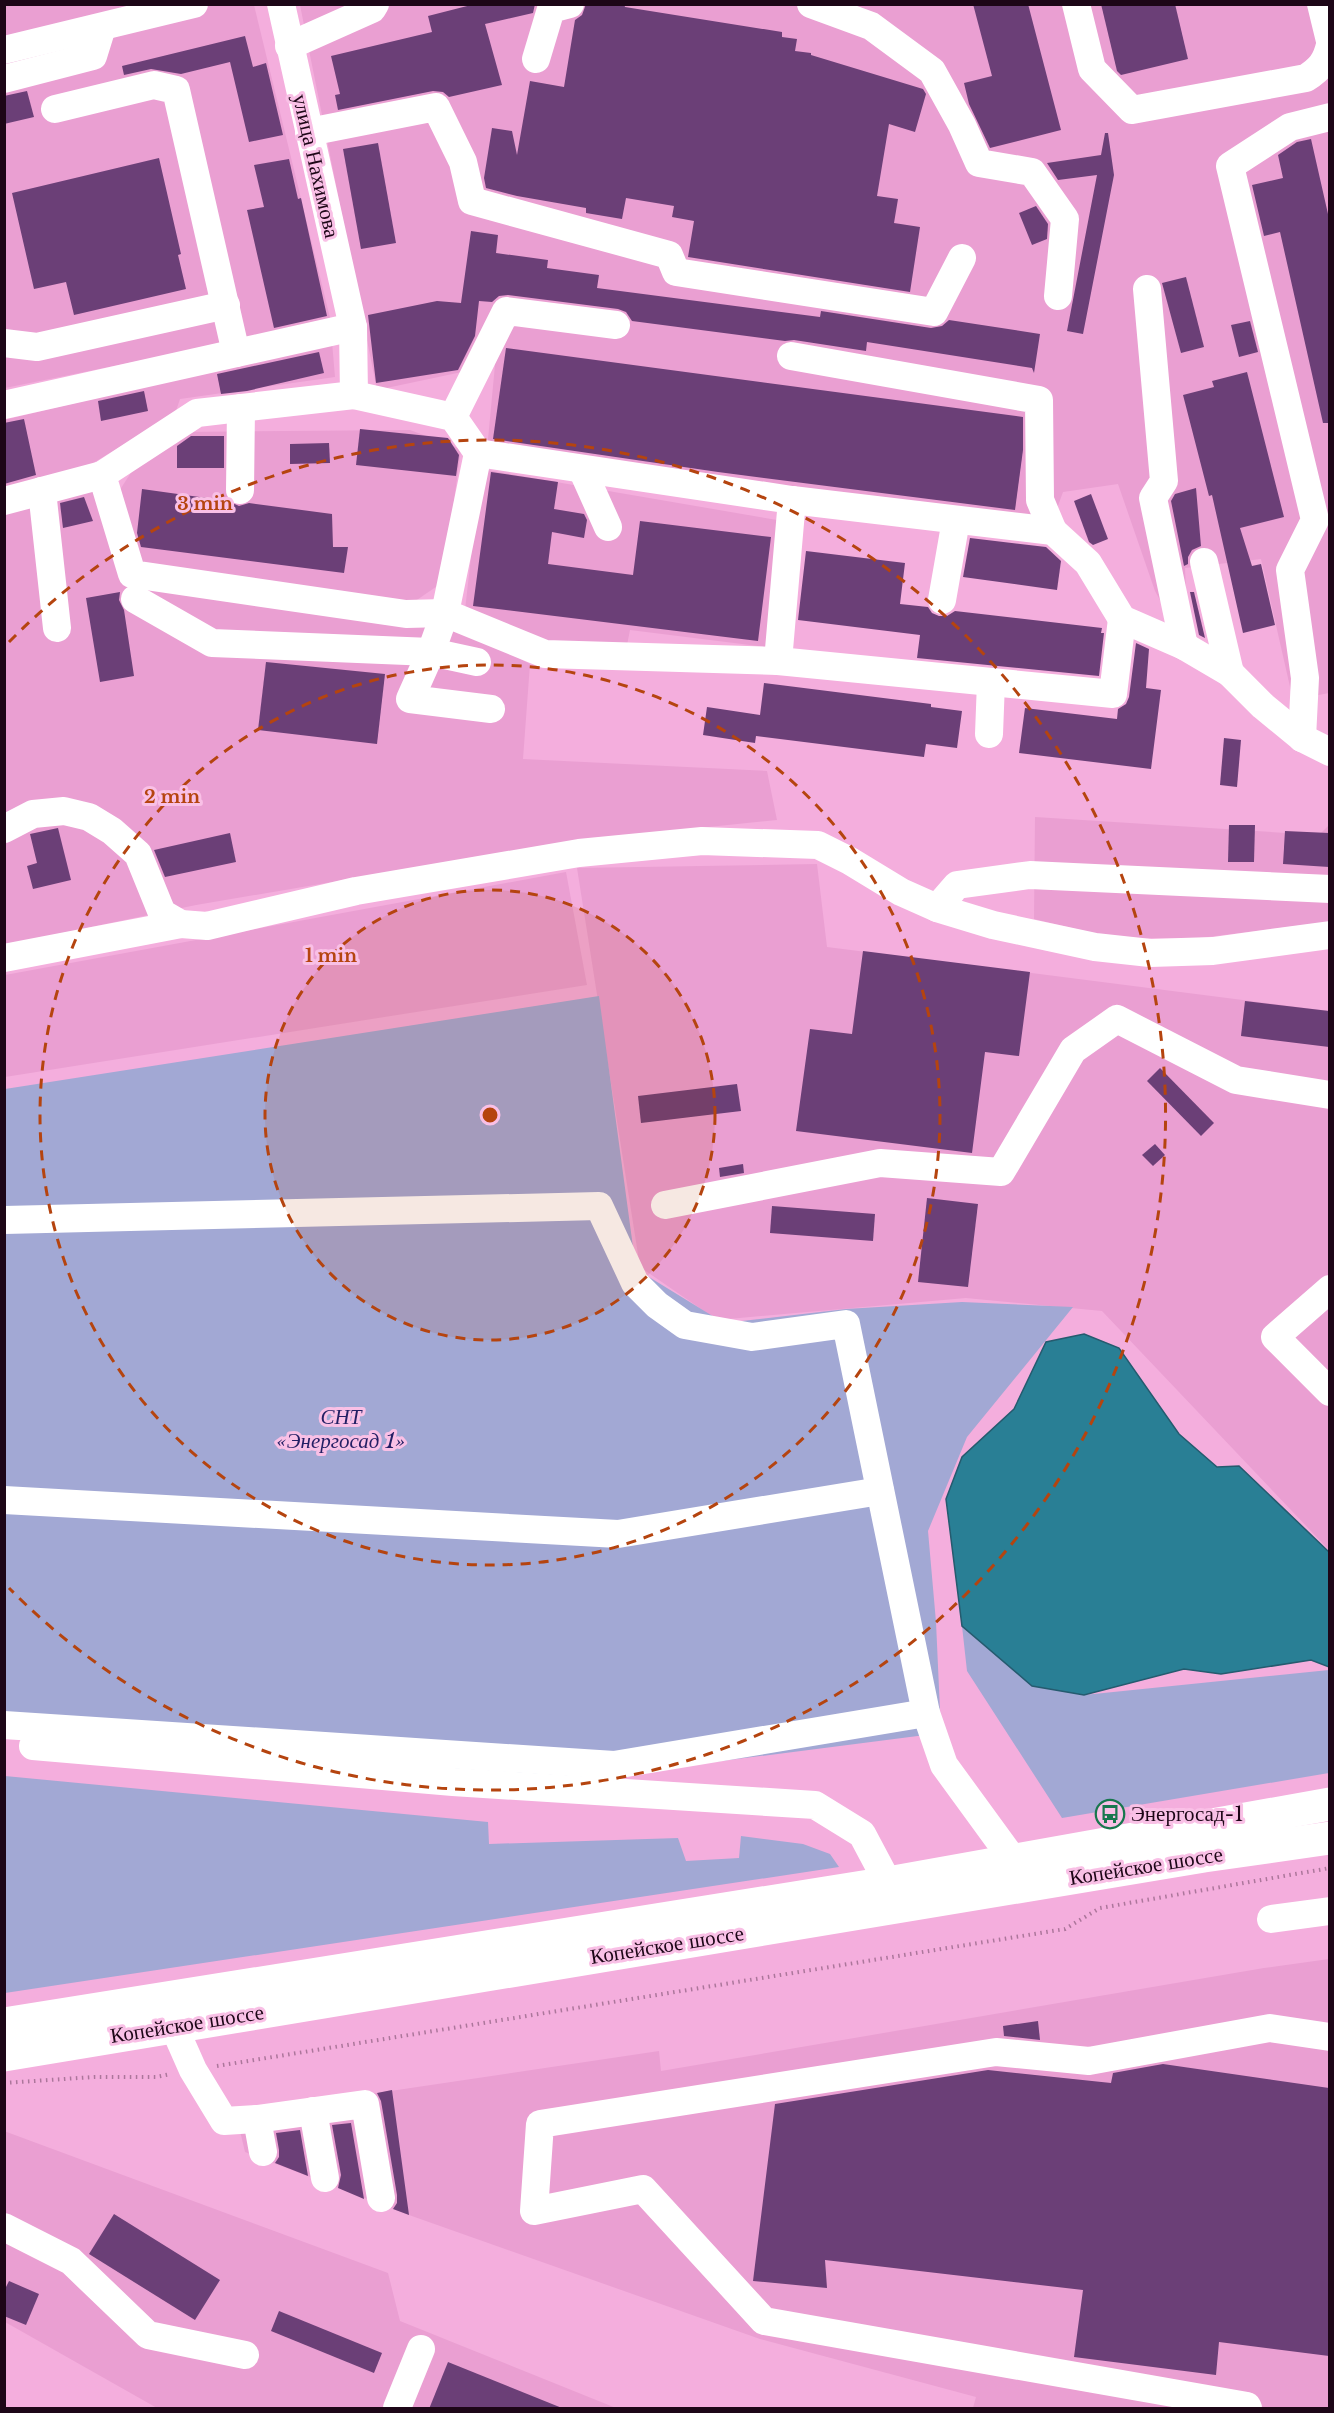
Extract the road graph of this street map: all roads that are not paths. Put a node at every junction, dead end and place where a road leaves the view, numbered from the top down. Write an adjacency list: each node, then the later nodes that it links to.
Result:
1 (194, 4): 9 (street)
2 (281, 4): 11 (street, улица Нахимова)
3 (375, 4): 11 (street)
4 (570, 4): 13 (street)
5 (811, 4): 8 (street)
6 (1076, 4): 10 (street)
7 (1321, 4): 10 (street)
8 (871, 15): 20 (street)
9 (102, 27): 12 (street); 14 (street)
10 (1329, 43)
11 (289, 46): 17 (street, улица Нахимова)
12 (4, 50)
13 (536, 59)
14 (4, 79)
15 (55, 109): 21 (street)
16 (1329, 117): 55 (street)
17 (309, 132): 18 (street); 23 (street, улица Нахимова)
18 (962, 258)
19 (1147, 289): 47 (street)
20 (1058, 296)
21 (225, 305): 24 (street); 25 (street)
22 (616, 325): 30 (street)
23 (353, 327): 25 (street); 27 (street, улица Нахимова)
24 (4, 343)
25 (236, 353): 28 (street)
26 (791, 356): 40 (street)
27 (354, 395): 29 (street); 30 (street)
28 (4, 405)
29 (241, 408): 33 (street); 34 (street)
30 (453, 417): 31 (street)
31 (478, 453): 32 (street); 44 (street)
32 (582, 469): 36 (street); 39 (street)
33 (102, 475): 35 (street); 44 (street)
34 (240, 490)
35 (42, 491): 37 (street); 46 (street)
36 (792, 500): 38 (street); 49 (street)
37 (4, 501)
38 (956, 520): 40 (street); 43 (street)
39 (608, 527)
40 (1053, 531): 45 (street)
41 (1204, 562): 51 (street)
42 (135, 599): 48 (street)
43 (942, 600)
44 (445, 613): 48 (street); 49 (street)
45 (1122, 620): 47 (street); 52 (street)
46 (57, 628)
47 (1184, 646): 51 (street)
48 (431, 652): 50 (street); 53 (street)
49 (778, 661): 52 (street)
50 (477, 662)
51 (1230, 673): 55 (street)
52 (991, 682): 54 (street)
53 (491, 709)
54 (989, 734)
55 (1302, 738): 56 (street)
56 (1329, 752)
57 (4, 829): 60 (street)
58 (1329, 889): 59 (street)
59 (937, 908): 60 (street); 61 (street)
60 (181, 924): 62 (street)
61 (1329, 935)
62 (4, 958)
63 (1329, 1095): 64 (street)
64 (665, 1205)
65 (4, 1220): 68 (street)
66 (1329, 1289): 67 (street)
67 (1329, 1392)
68 (880, 1491): 69 (street); 70 (street)
69 (4, 1500)
70 (926, 1713): 71 (street); 75 (street)
71 (4, 1725)
72 (4, 1744): 76 (street)
73 (1329, 1804): 75 (main road, Копейское шоссе)
74 (1329, 1838): 80 (main road, Копейское шоссе)
75 (1014, 1861): 76 (main road, Копейское шоссе)
76 (888, 1883): 79 (main road, Копейское шоссе)
77 (1329, 1911): 78 (street)
78 (1271, 1919)
79 (4, 2024)
80 (174, 2027): 82 (main road, Копейское шоссе); 84 (street)
81 (1329, 2037): 92 (street)
82 (4, 2055)
83 (313, 2111): 84 (street); 86 (street); 87 (street)
84 (257, 2119): 85 (street)
85 (263, 2152)
86 (325, 2178)
87 (381, 2198)
88 (4, 2227): 90 (street)
89 (421, 2349): 91 (street)
90 (245, 2355)
91 (397, 2409)
92 (1248, 2409)

